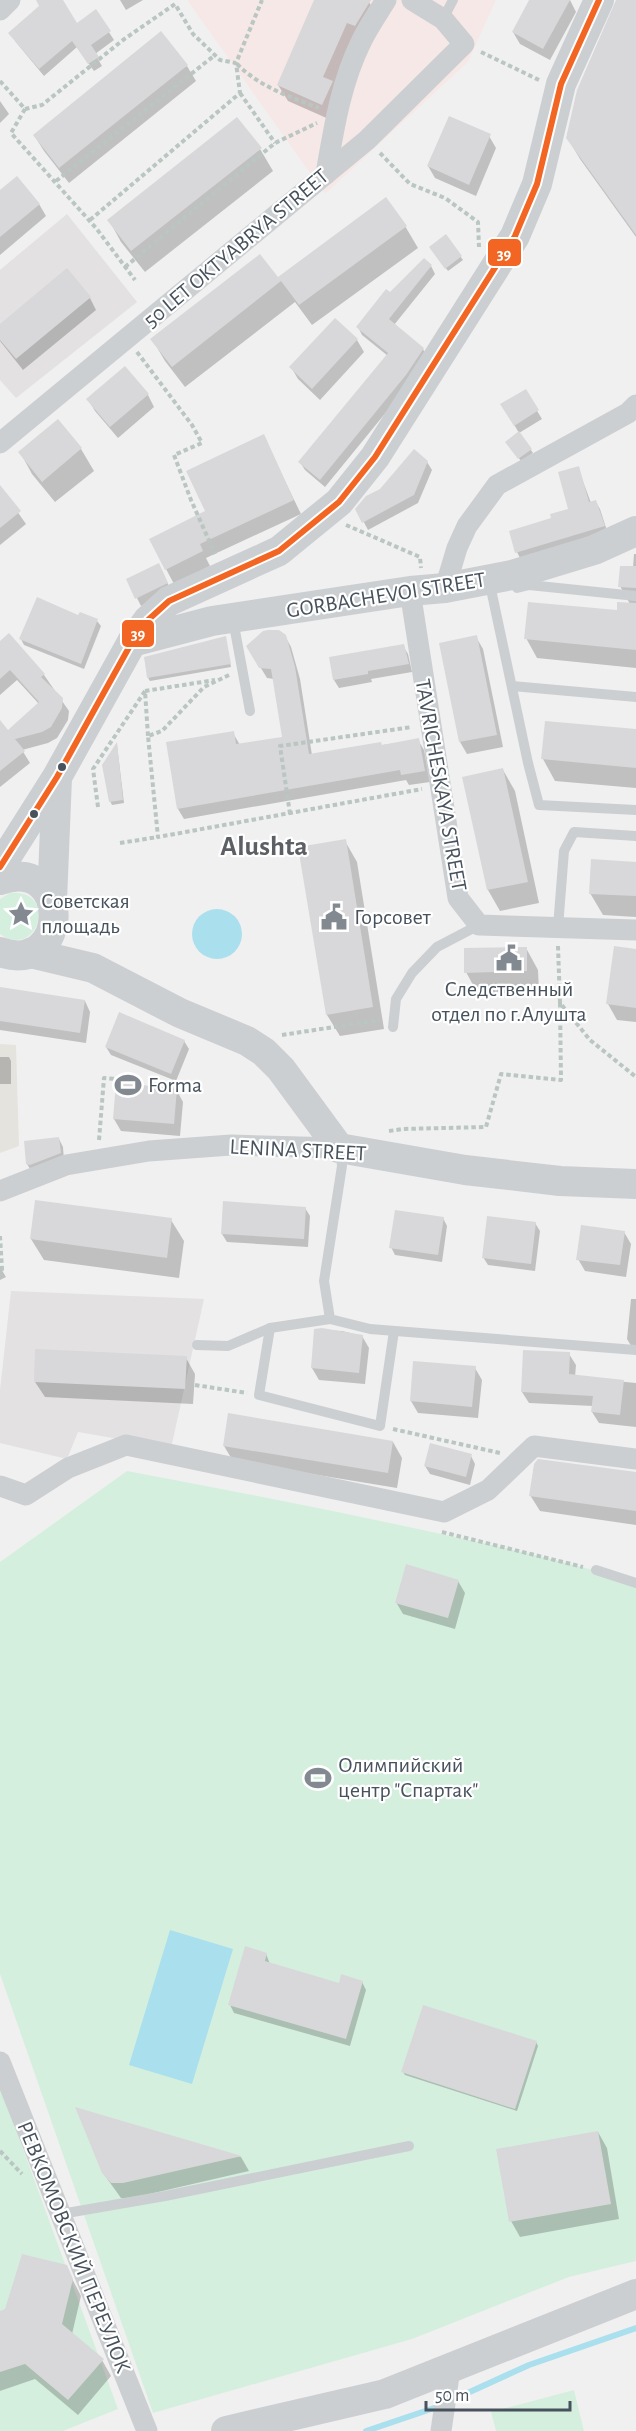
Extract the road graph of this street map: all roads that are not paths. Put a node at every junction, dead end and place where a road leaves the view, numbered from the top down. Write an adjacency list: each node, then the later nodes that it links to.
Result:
1 (10, 0): 6 (street)
2 (387, 0): 7 (street)
3 (412, 0): 5 (street)
4 (599, 0): 15 (main road)
5 (448, 9): 7 (street, 50 LET OKTYABRYA STREET)
6 (0, 10)
7 (326, 174): 9 (street, 50 LET OKTYABRYA STREET)
8 (636, 405): 12 (street)
9 (0, 443)
10 (636, 531): 12 (main road, GORBACHEVOI STREET)
11 (410, 591): 12 (main road, GORBACHEVOI STREET); 14 (main road, GORBACHEVOI STREET); 24 (street, TAVRICHESKAYA STREET)
12 (472, 591): 13 (lane); 16 (lane)
13 (636, 596)
14 (233, 618): 15 (main road, GORBACHEVOI STREET); 18 (lane)
15 (132, 642): 19 (main road)
16 (512, 686): 17 (lane); 20 (lane)
17 (636, 697)
18 (250, 711)
19 (57, 777): 22 (main road); 23 (main road)
20 (636, 810)
21 (636, 836): 25 (lane)
22 (6, 873): 23 (main road)
23 (53, 907): 28 (main road); 29 (main road)
24 (479, 925): 25 (street); 30 (lane)
25 (558, 927): 26 (street)
26 (636, 930)
27 (0, 952): 28 (main road)
28 (30, 952): 29 (main road)
29 (93, 968): 31 (main road)
30 (393, 1023)
31 (339, 1148): 32 (main road, LENINA STREET); 33 (street, LENINA STREET); 34 (lane)
32 (636, 1184)
33 (0, 1191)
34 (330, 1319): 35 (lane); 36 (lane)
35 (270, 1328): 36 (lane); 37 (lane)
36 (394, 1331): 38 (lane)
37 (196, 1345)
38 (636, 1350)
39 (636, 1459): 40 (street)
40 (0, 1486)
41 (596, 1570): 42 (lane)
42 (636, 1582)
43 (0, 2062): 45 (street, РЕВКОМОВСКИЙ ПЕРЕУЛОК)
44 (409, 2146): 45 (lane)
45 (61, 2214): 49 (street, РЕВКОМОВСКИЙ ПЕРЕУЛОК)
46 (636, 2294): 47 (main road)
47 (450, 2369): 48 (street); 50 (main road)
48 (441, 2428)
49 (147, 2431)
50 (226, 2431)

